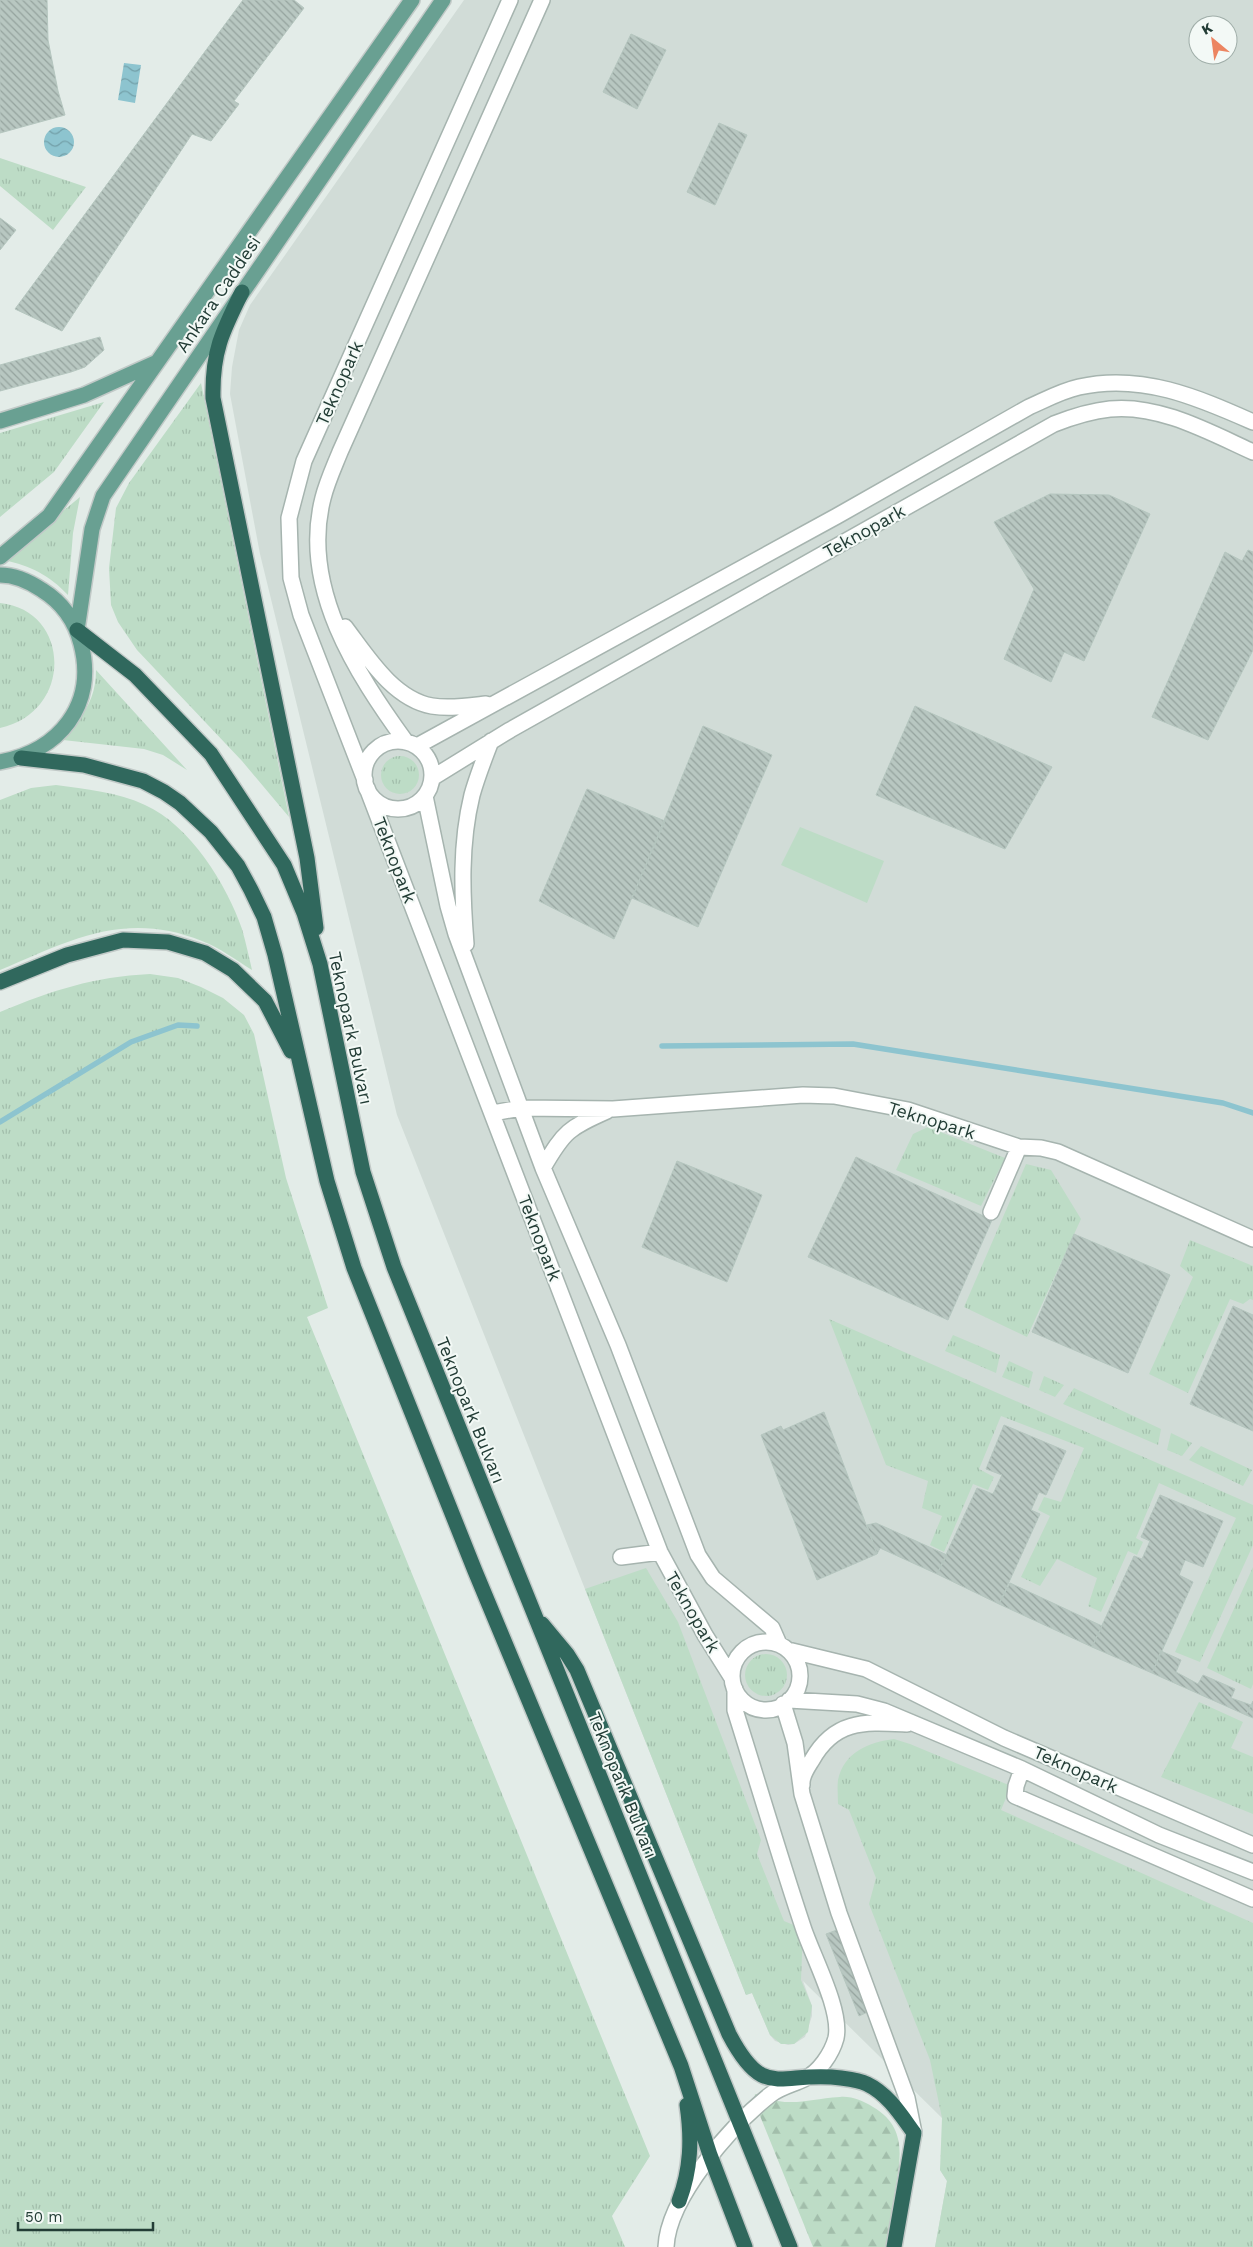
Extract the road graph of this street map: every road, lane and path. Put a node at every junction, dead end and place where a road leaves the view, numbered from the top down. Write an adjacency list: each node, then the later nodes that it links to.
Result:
1 (412, 0): 6 (main road, Ankara Caddesi)
2 (443, 0): 5 (main road, Ankara Caddesi)
3 (510, 0): 21 (street, Teknopark)
4 (542, 0): 12 (street, Teknopark)
5 (242, 292): 13 (main road, Ankara Caddesi); 23 (highway)
6 (156, 363): 7 (main road); 10 (main road, Ankara Caddesi)
7 (0, 421)
8 (1253, 422): 14 (street, Teknopark)
9 (1253, 452): 15 (street, Teknopark)
10 (0, 557)
11 (0, 574): 13 (main road)
12 (330, 608): 14 (street, Teknopark); 16 (street, Teknopark)
13 (77, 630): 17 (main road); 23 (highway, Teknopark Bulvarı)
14 (495, 703): 16 (street, Teknopark)
15 (491, 741): 20 (street, Teknopark); 24 (street, Teknopark)
16 (412, 744): 20 (street, Teknopark); 21 (street, Teknopark)
17 (21, 758): 18 (main road); 19 (main road); 26 (highway)
18 (0, 762)
19 (0, 774)
20 (432, 778): 22 (street)
21 (366, 784): 22 (street, Teknopark); 29 (street, Teknopark)
22 (425, 796): 24 (street, Teknopark)
23 (320, 964): 38 (highway, Teknopark Bulvarı)
24 (468, 965): 27 (street, Teknopark)
25 (0, 982): 26 (highway)
26 (301, 1070): 48 (highway)
27 (521, 1108): 28 (street, Teknopark); 29 (street); 32 (street, Teknopark)
28 (613, 1109): 30 (street, Teknopark); 32 (street, Teknopark)
29 (493, 1112): 36 (street, Teknopark)
30 (1019, 1147): 31 (street, Teknopark); 33 (street)
31 (1041, 1148): 34 (street, Teknopark); 35 (street, Teknopark)
32 (543, 1168): 39 (street, Teknopark)
33 (991, 1212)
34 (1253, 1239)
35 (1253, 1249)
36 (660, 1552): 37 (street); 40 (street, Teknopark)
37 (621, 1557)
38 (533, 1613): 49 (highway); 50 (highway, Teknopark Bulvarı)
39 (784, 1647): 40 (street, Teknopark); 41 (street, Teknopark); 45 (street, Teknopark)
40 (734, 1684): 41 (street, Teknopark); 49 (street, Teknopark)
41 (786, 1702): 42 (street, Teknopark); 44 (street, Teknopark)
42 (914, 1724): 43 (street, Teknopark); 44 (street, Teknopark)
43 (1022, 1770): 46 (street, Teknopark); 47 (street)
44 (802, 1794): 51 (street, Teknopark)
45 (1253, 1845)
46 (1253, 1872)
47 (1253, 1899)
48 (681, 2066): 52 (highway); 53 (highway)
49 (808, 2078): 50 (street); 51 (highway)
50 (740, 2121): 52 (street); 56 (highway, Teknopark Bulvarı)
51 (914, 2133): 57 (highway)
52 (710, 2155): 53 (street); 55 (highway)
53 (679, 2201): 54 (street)
54 (666, 2247)
55 (745, 2247)
56 (790, 2247)
57 (894, 2247)

